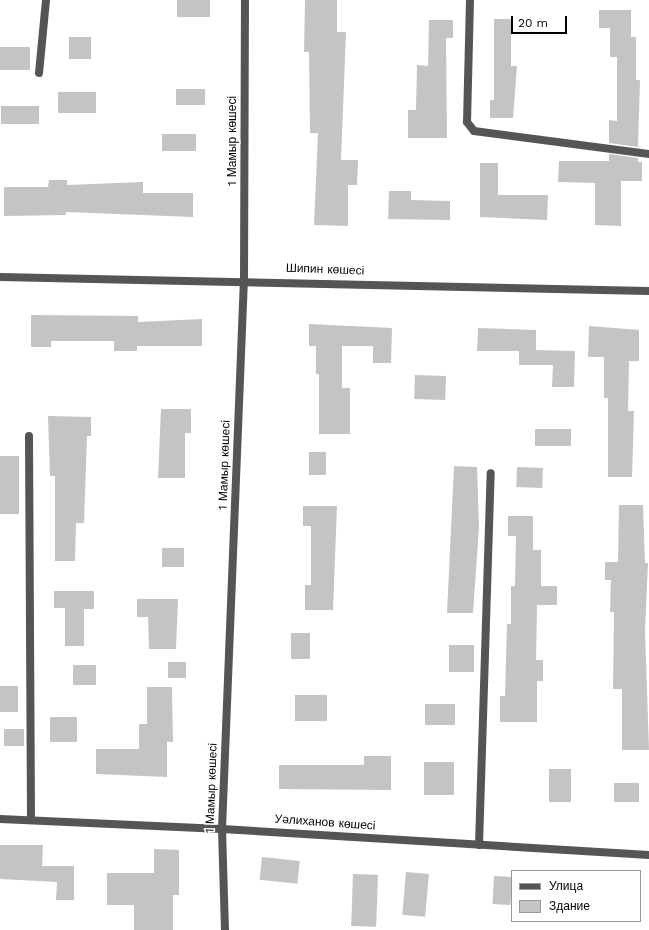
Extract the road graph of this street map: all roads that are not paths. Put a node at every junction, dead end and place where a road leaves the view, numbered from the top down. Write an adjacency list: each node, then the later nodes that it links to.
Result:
1 (46, 0): 4 (street)
2 (245, 0): 7 (street, 1 Мамыр көшесі)
3 (470, 0): 5 (street)
4 (39, 73)
5 (649, 154)
6 (0, 277): 7 (street, Шипин көшесі)
7 (244, 280): 8 (street, Шипин көшесі); 13 (street, 1 Мамыр көшесі)
8 (649, 291)
9 (29, 436): 12 (street)
10 (491, 473): 14 (street)
11 (0, 819): 12 (street, Уәлиханов көшесі)
12 (31, 820): 13 (street, Уәлиханов көшесі)
13 (222, 828): 14 (street, Уәлиханов көшесі); 16 (street, 1 Мамыр көшесі)
14 (479, 845): 15 (street, Уәлиханов көшесі)
15 (649, 855)
16 (224, 930)

